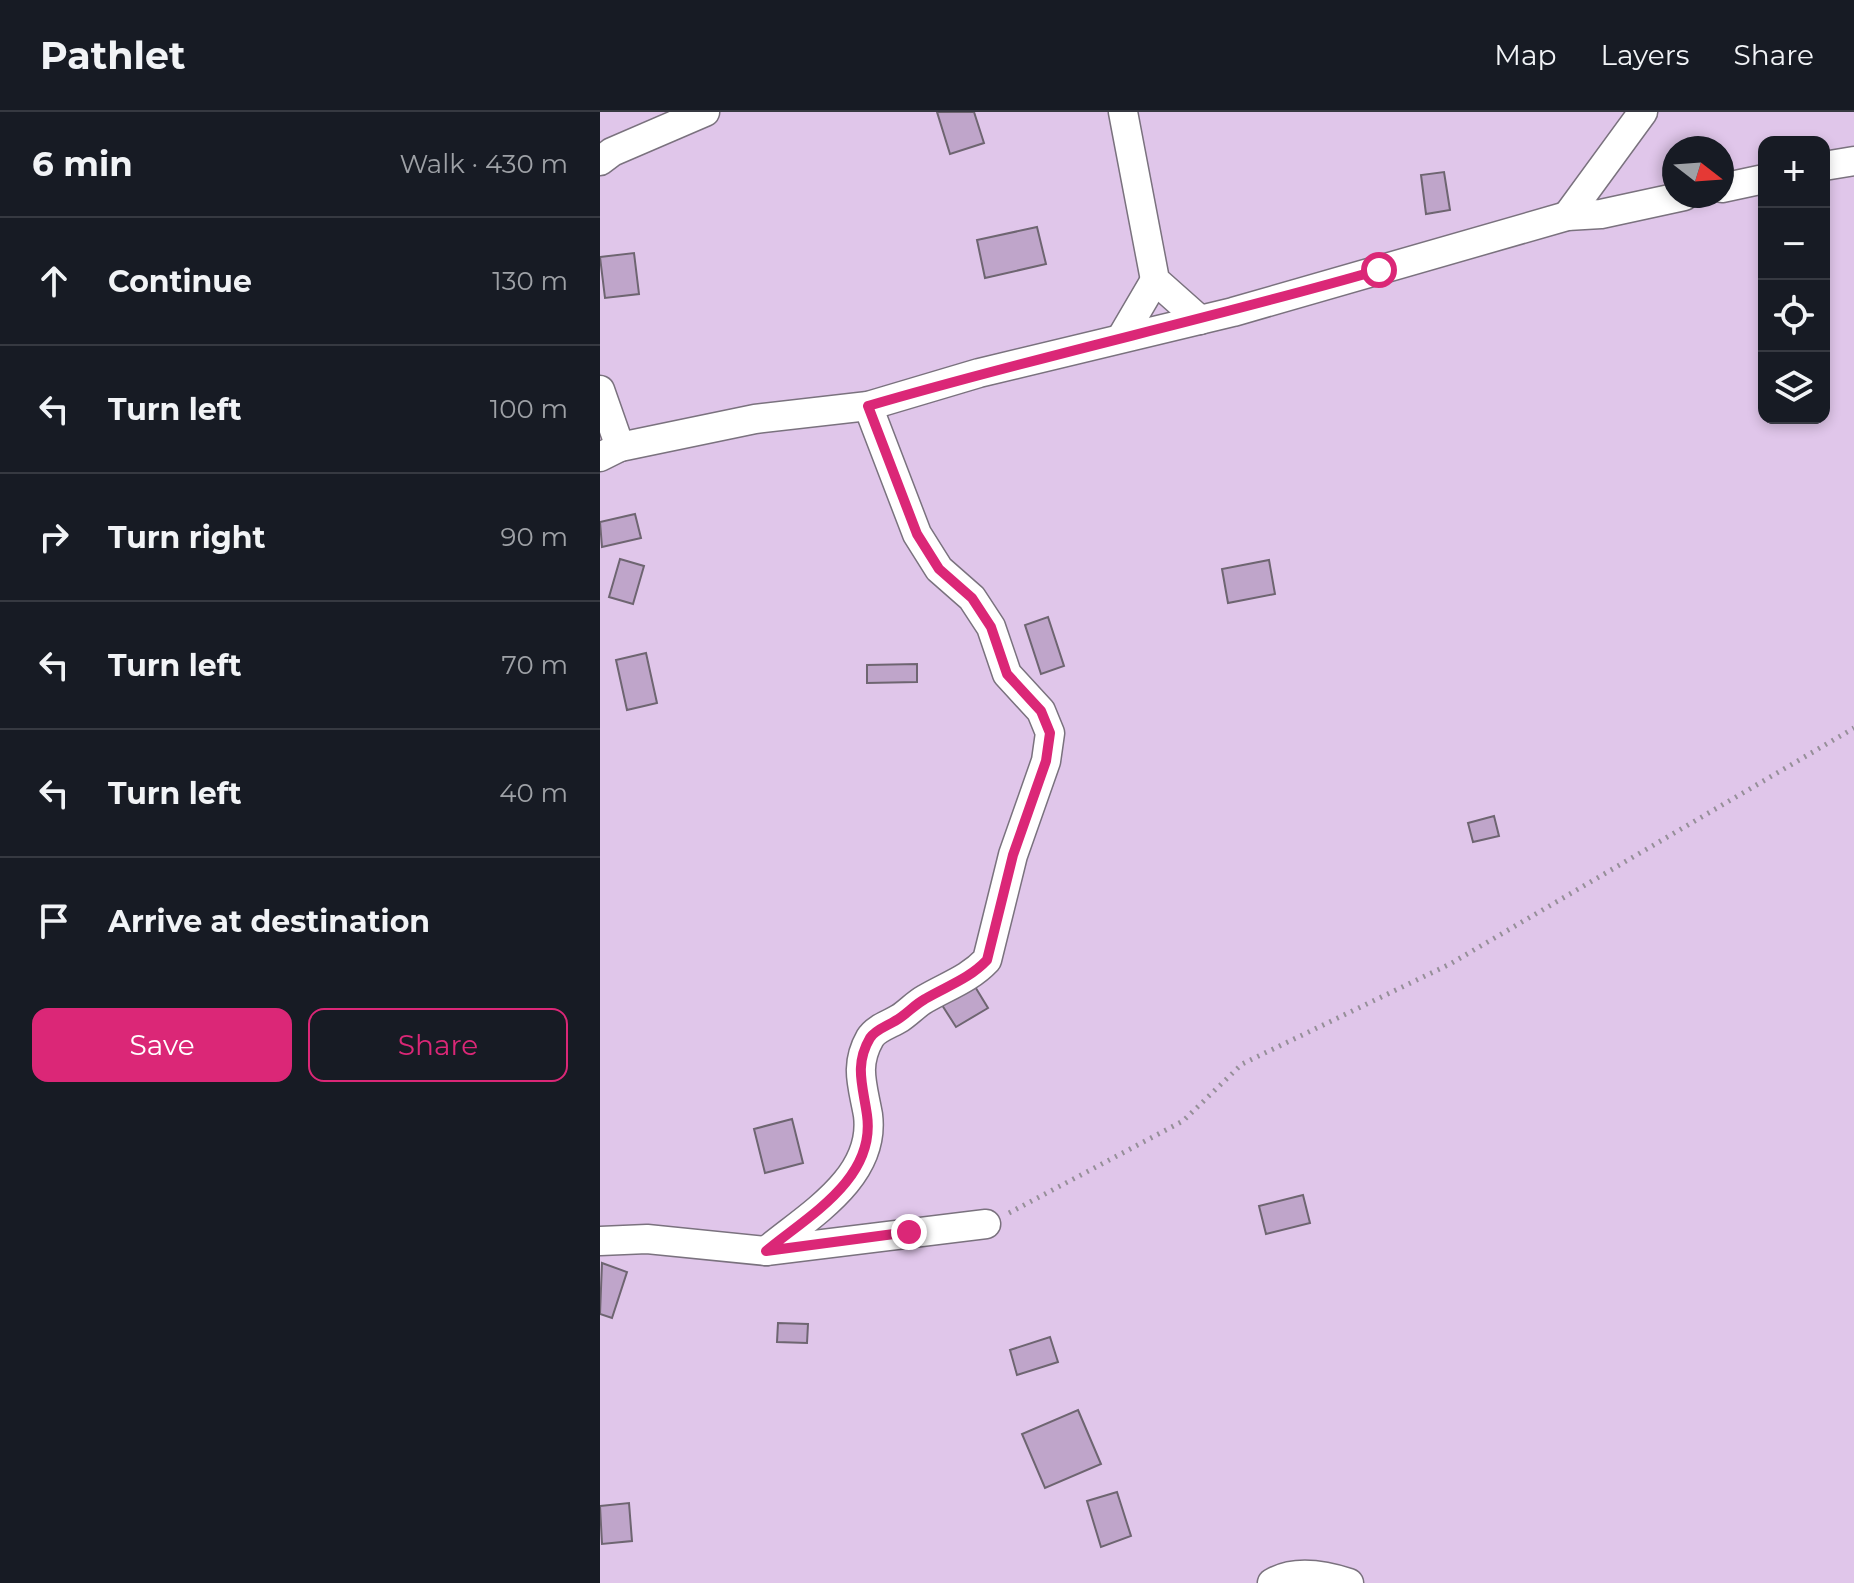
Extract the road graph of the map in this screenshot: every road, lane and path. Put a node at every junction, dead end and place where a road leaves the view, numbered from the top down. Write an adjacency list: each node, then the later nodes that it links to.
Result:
1 (705, 112): 4 (street)
2 (1123, 112): 11 (street)
3 (1643, 112): 10 (street)
4 (600, 161)
5 (1854, 161): 6 (street)
6 (1830, 165)
7 (1758, 180): 8 (street)
8 (1734, 185)
9 (1662, 201): 10 (street)
10 (1567, 216): 12 (street)
11 (1155, 280): 12 (street); 13 (street)
12 (1200, 320): 13 (street)
13 (1121, 338): 15 (street)
14 (600, 390): 16 (street)
15 (868, 406): 16 (street); 20 (street)
16 (610, 452)
17 (1854, 728): 18 (path)
18 (986, 1224): 20 (street)
19 (600, 1241): 20 (street)
20 (766, 1251)
21 (1272, 1583): 22 (street)
22 (1349, 1583)

